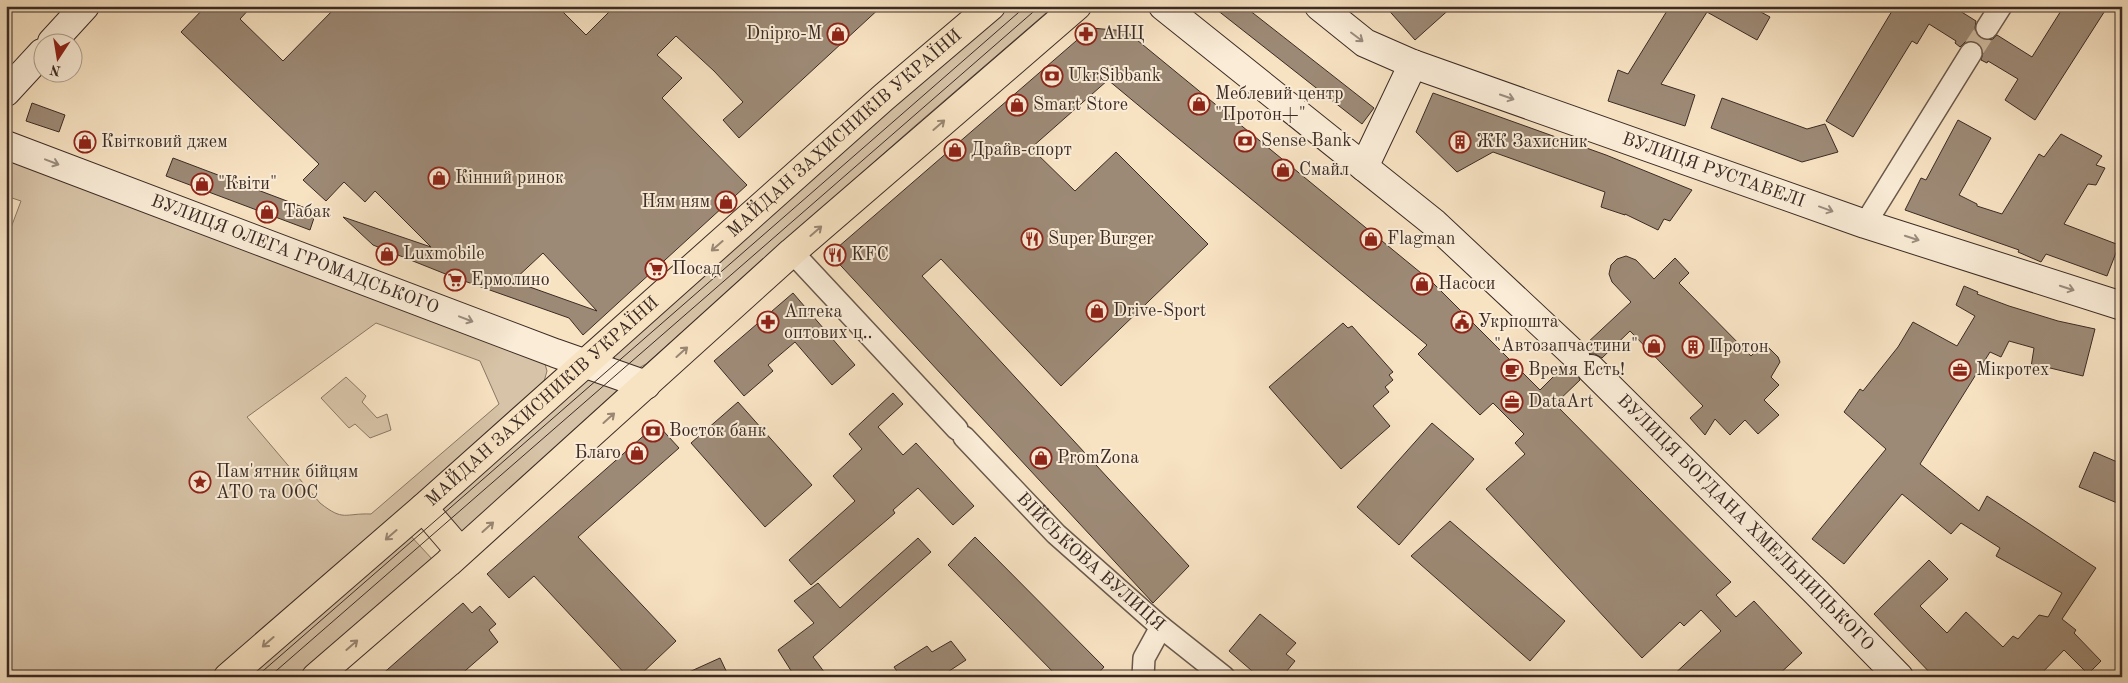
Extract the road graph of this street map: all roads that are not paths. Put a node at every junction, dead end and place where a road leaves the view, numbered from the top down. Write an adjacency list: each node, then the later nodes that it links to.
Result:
1 (991, 6): 18 (main road, МАЙДАН ЗАХИСНИКІВ УКРАЇНИ, one-way to 18)
2 (1077, 6): 16 (main road, one-way to 2)
3 (1163, 6): 14 (main road, ВУЛИЦЯ БОГДАНА ХМЕЛЬНИЦЬКОГО)
4 (1319, 6): 11 (main road, ВУЛИЦЯ РУСТАВЕЛІ, one-way to 11)
5 (2001, 6): 7 (street)
6 (81, 11): 8 (main road)
7 (1987, 28)
8 (61, 32)
9 (1971, 53): 15 (street)
10 (32, 64): 12 (main road)
11 (1413, 64): 14 (main road); 15 (main road, ВУЛИЦЯ РУСТАВЕЛІ, one-way to 15)
12 (6, 92)
13 (6, 145): 18 (main road, ВУЛИЦЯ ОЛЕГА ГРОМАДСЬКОГО, one-way to 18)
14 (1364, 167): 27 (main road, ВУЛИЦЯ БОГДАНА ХМЕЛЬНИЦЬКОГО)
15 (1865, 224): 17 (main road, ВУЛИЦЯ РУСТАВЕЛІ, one-way to 17)
16 (792, 252): 19 (main road, one-way to 16); 22 (street, ВІЙСЬКОВА ВУЛИЦЯ)
17 (2122, 306)
18 (584, 363): 19 (main road, ВУЛИЦЯ ОЛЕГА ГРОМАДСЬКОГО); 20 (main road, МАЙДАН ЗАХИСНИКІВ УКРАЇНИ)
19 (646, 385): 21 (main road, one-way to 19)
20 (423, 508): 21 (main road); 23 (main road, МАЙДАН ЗАХИСНИКІВ УКРАЇНИ, one-way to 23)
21 (460, 552): 24 (main road, one-way to 21)
22 (1161, 627): 25 (street); 26 (street, ВІЙСЬКОВА ВУЛИЦЯ)
23 (228, 677)
24 (316, 677)
25 (1143, 677)
26 (1224, 677)
27 (1899, 677)

